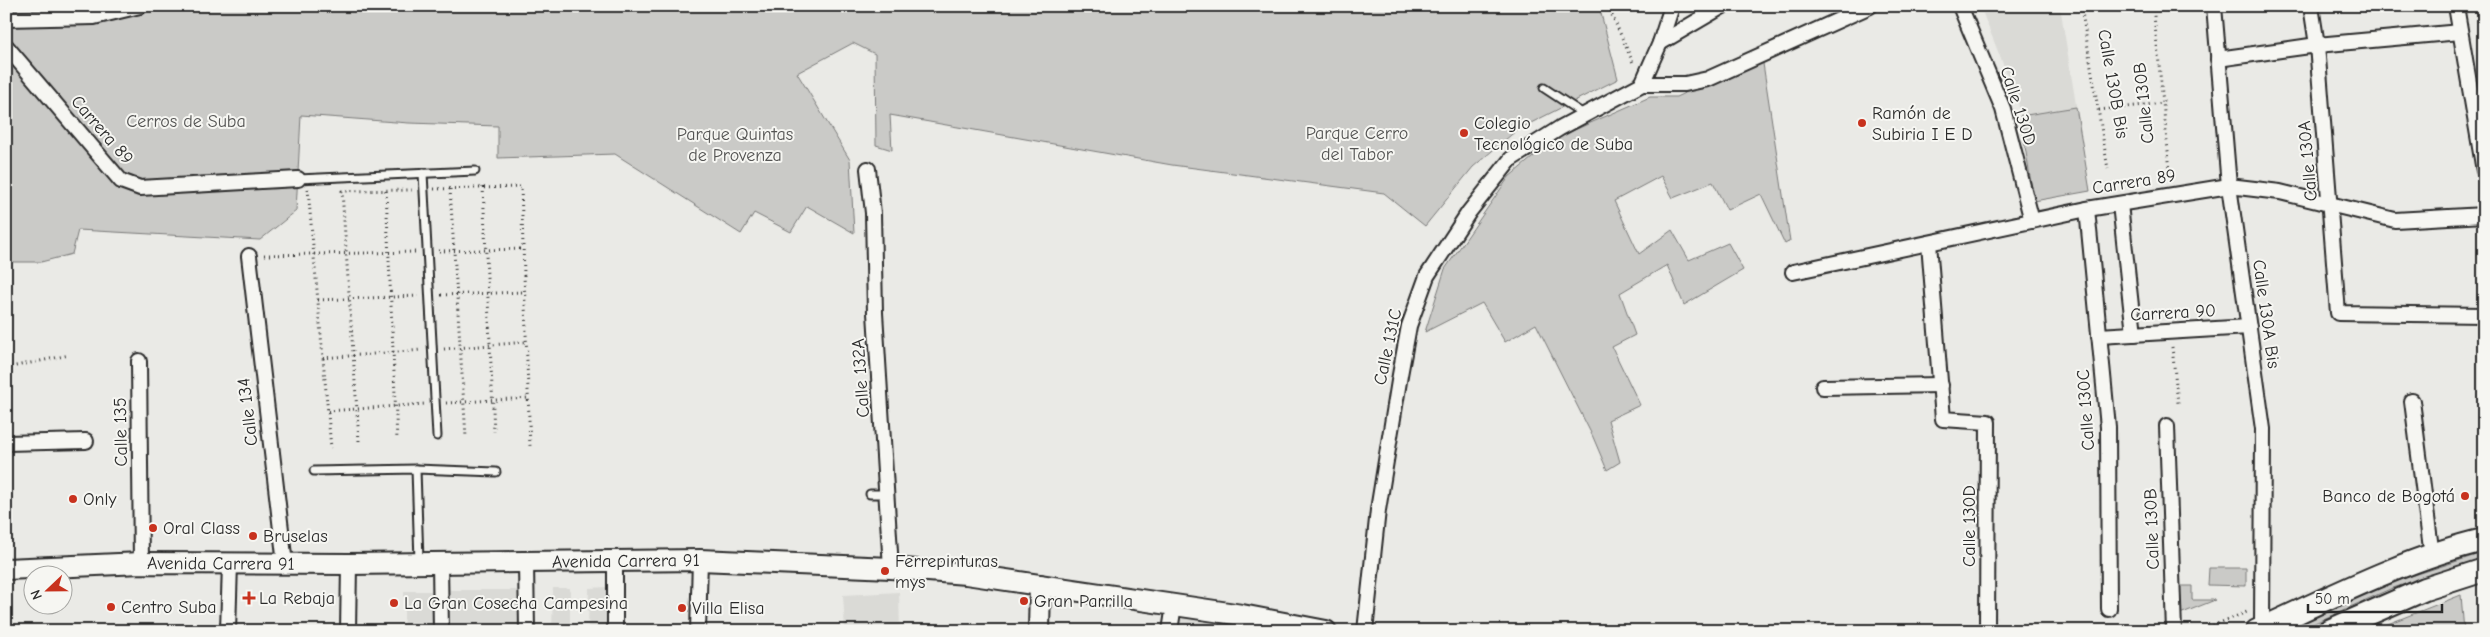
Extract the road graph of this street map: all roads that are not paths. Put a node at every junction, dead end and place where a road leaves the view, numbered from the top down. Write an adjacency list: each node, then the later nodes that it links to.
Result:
1 (140, 6): 9 (street)
2 (1672, 6): 11 (street)
3 (1723, 6): 11 (street)
4 (1870, 6): 15 (street)
5 (1960, 6): 28 (street, Calle 130D)
6 (2214, 6): 14 (street, Calle 130A Bis)
7 (2312, 6): 12 (street, Calle 130A)
8 (2456, 6): 10 (street)
9 (6, 19)
10 (2460, 32): 12 (street); 20 (street)
11 (1660, 43): 15 (street)
12 (2318, 45): 14 (street); 25 (street, Calle 130A)
13 (6, 46): 22 (street, Carrera 89)
14 (2218, 59): 23 (street, Calle 130A Bis)
15 (1642, 84): 17 (street, Calle 131C)
16 (1544, 88): 17 (lane)
17 (1586, 115): 79 (street, Calle 131C)
18 (868, 169): 48 (street, Calle 132A)
19 (475, 171): 21 (lane)
20 (2484, 171)
21 (423, 173): 22 (lane); 41 (lane)
22 (303, 179)
23 (2229, 186): 24 (street, Carrera 89); 25 (street, Carrera 89); 33 (street, Calle 130A Bis)
24 (2120, 204): 26 (street, Carrera 89); 34 (street)
25 (2331, 206): 27 (street, Carrera 89); 32 (street, Calle 130A)
26 (2087, 209): 28 (street, Carrera 89); 35 (street, Calle 130C)
27 (2484, 215)
28 (2032, 221): 29 (street, Carrera 89)
29 (1929, 243): 31 (street, Carrera 89); 37 (street)
30 (249, 256): 58 (street, Calle 134)
31 (1793, 272)
32 (2484, 315)
33 (2249, 327): 34 (street, Carrera 90); 69 (street, Calle 130A Bis)
34 (2134, 334): 35 (street, Carrera 90)
35 (2099, 336): 66 (street, Calle 130C)
36 (139, 360): 54 (street, Calle 135)
37 (1941, 385): 38 (street); 80 (street, Calle 130D)
38 (1823, 387)
39 (2412, 401): 50 (street)
40 (2167, 426): 81 (street, Calle 130B)
41 (438, 436)
42 (86, 442): 43 (street)
43 (6, 443)
44 (416, 469): 45 (lane); 46 (lane); 60 (lane)
45 (314, 471)
46 (496, 472)
47 (870, 494): 48 (lane)
48 (886, 494): 61 (street, Calle 132A)
49 (2484, 540): 50 (main road)
50 (2432, 556): 69 (main road)
51 (700, 560): 53 (main road, Avenida Carrera 91); 61 (main road, Avenida Carrera 91); 75 (street)
52 (6, 562): 62 (street)
53 (616, 562): 57 (main road, Avenida Carrera 91); 74 (street)
54 (141, 563): 55 (main road, Avenida Carrera 91); 62 (main road, Avenida Carrera 91)
55 (230, 563): 58 (main road, Avenida Carrera 91); 70 (street)
56 (440, 563): 57 (main road, Avenida Carrera 91); 60 (main road, Avenida Carrera 91); 72 (street)
57 (526, 563): 73 (street)
58 (285, 564): 59 (main road, Avenida Carrera 91)
59 (349, 564): 60 (main road, Avenida Carrera 91); 71 (street)
60 (419, 564)
61 (890, 568): 64 (main road, Avenida Carrera 91)
62 (6, 569)
63 (2484, 570): 82 (main road)
64 (1040, 585): 65 (main road, Avenida Carrera 91); 76 (main road)
65 (1174, 605): 67 (main road, Avenida Carrera 91); 77 (street)
66 (2109, 609)
67 (1242, 615): 68 (main road, Avenida Carrera 91); 78 (main road, Avenida Carrera 91)
68 (1265, 629)
69 (2260, 630)
70 (228, 631)
71 (348, 631)
72 (440, 631)
73 (527, 631)
74 (615, 631)
75 (698, 631)
76 (1039, 631)
77 (1170, 631)
78 (1326, 631)
79 (1365, 631)
80 (1988, 631)
81 (2174, 631)
82 (2329, 631)

